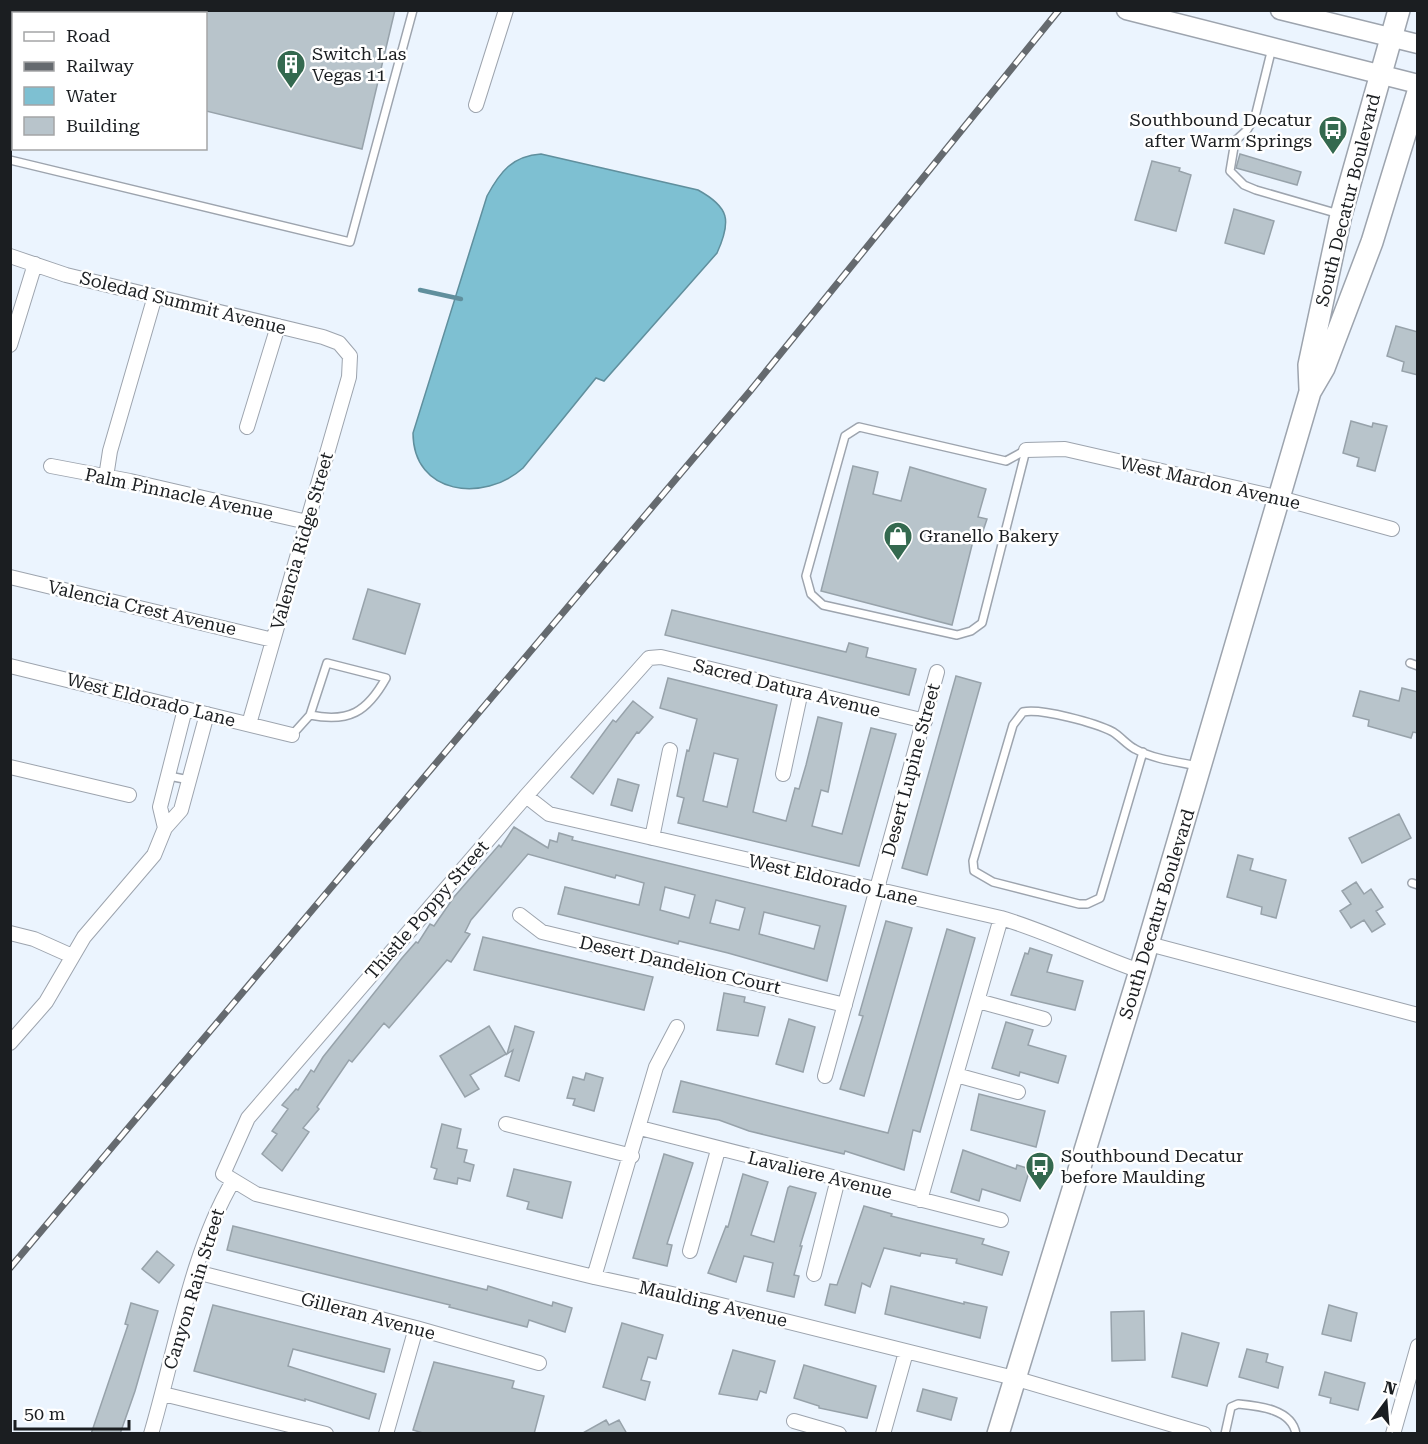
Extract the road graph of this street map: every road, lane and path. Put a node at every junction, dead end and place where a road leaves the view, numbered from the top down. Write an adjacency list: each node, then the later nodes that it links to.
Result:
1 (413, 10): 13 (lane)
2 (506, 10): 12 (street)
3 (1125, 10): 8 (main road)
4 (1280, 10): 6 (main road)
5 (1399, 10): 6 (main road, South Decatur Boulevard)
6 (1391, 37): 7 (main road); 9 (main road, South Decatur Boulevard)
7 (1418, 44)
8 (1272, 47): 9 (main road); 14 (lane)
9 (1380, 74): 10 (main road); 14 (main road, South Decatur Boulevard)
10 (1418, 84)
11 (1418, 92): 21 (main road, South Decatur Boulevard)
12 (476, 105)
13 (10, 160)
14 (1341, 215): 21 (main road, South Decatur Boulevard)
15 (10, 256): 16 (street, Soledad Summit Avenue)
16 (34, 264): 17 (street, Soledad Summit Avenue); 19 (street)
17 (155, 296): 18 (street, Soledad Summit Avenue); 25 (street)
18 (278, 326): 20 (street, Soledad Summit Avenue); 22 (street)
19 (10, 345)
20 (350, 356): 27 (street, Valencia Ridge Street)
21 (1310, 392): 26 (main road, South Decatur Boulevard)
22 (247, 427)
23 (1026, 450): 23 (lane); 26 (street, West Mardon Avenue)
24 (51, 466): 25 (street, Palm Pinnacle Avenue)
25 (106, 477): 27 (street, Palm Pinnacle Avenue)
26 (1280, 498): 28 (street, West Mardon Avenue); 44 (main road, South Decatur Boulevard)
27 (307, 522): 30 (street, Valencia Ridge Street)
28 (1392, 529)
29 (10, 577): 30 (street, Valencia Crest Avenue)
30 (273, 640): 39 (street, Valencia Ridge Street)
31 (649, 658): 34 (street, Sacred Datura Avenue); 49 (street, Thistle Poppy Street)
32 (10, 666): 35 (street, West Eldorado Lane)
33 (937, 672): 38 (street, Desert Lupine Street)
34 (801, 691): 38 (street, Sacred Datura Avenue); 45 (street)
35 (185, 709): 36 (street, West Eldorado Lane); 46 (street)
36 (207, 714): 39 (street, West Eldorado Lane); 47 (street)
37 (310, 715): 37 (lane); 40 (lane)
38 (925, 721): 52 (street, Desert Lupine Street)
39 (249, 724): 40 (street, West Eldorado Lane)
40 (292, 735)
41 (670, 750): 51 (street)
42 (1143, 752): 42 (lane); 44 (lane)
43 (10, 767): 48 (street)
44 (1200, 767): 56 (main road, South Decatur Boulevard)
45 (783, 774)
46 (169, 776): 47 (lane); 50 (street)
47 (189, 780): 50 (street)
48 (129, 795)
49 (526, 796): 51 (street, West Eldorado Lane); 72 (street, Thistle Poppy Street)
50 (165, 828): 57 (street)
51 (652, 838): 52 (street, West Eldorado Lane)
52 (878, 892): 54 (street, West Eldorado Lane); 60 (street, Desert Lupine Street)
53 (519, 915): 60 (street, Desert Dandelion Court)
54 (1001, 918): 58 (street, West Eldorado Lane); 59 (street)
55 (10, 933): 57 (street)
56 (1149, 944): 58 (main road, South Decatur Boulevard); 61 (street)
57 (72, 956): 64 (street)
58 (1140, 971): 84 (main road, South Decatur Boulevard)
59 (978, 1001): 62 (street); 65 (street)
60 (845, 1005): 66 (street, Desert Lupine Street)
61 (1418, 1016)
62 (1044, 1019)
63 (677, 1027): 69 (street)
64 (10, 1043)
65 (956, 1075): 67 (street); 74 (street)
66 (825, 1076)
67 (1018, 1092)
68 (506, 1124): 71 (street)
69 (639, 1128): 70 (street, Lavaliere Avenue); 71 (street)
70 (718, 1150): 73 (street, Lavaliere Avenue); 76 (street)
71 (632, 1156): 79 (street)
72 (228, 1178): 77 (street, Canyon Rain Street); 79 (street, Maulding Avenue)
73 (838, 1179): 74 (street, Lavaliere Avenue); 78 (street)
74 (920, 1200): 75 (street, Lavaliere Avenue)
75 (1001, 1220)
76 (690, 1251)
77 (196, 1272): 80 (street, Gilleran Avenue); 85 (street, Canyon Rain Street)
78 (814, 1274)
79 (594, 1277): 82 (street, Maulding Avenue)
80 (416, 1328): 83 (street, Gilleran Avenue); 89 (street)
81 (1418, 1346): 96 (street)
82 (906, 1352): 84 (street, Maulding Avenue); 91 (street)
83 (539, 1363)
84 (1014, 1378): 92 (main road, South Decatur Boulevard); 93 (street, Maulding Avenue)
85 (163, 1394): 87 (street, Canyon Rain Street); 88 (street)
86 (794, 1420): 90 (street)
87 (151, 1434)
88 (326, 1434)
89 (386, 1434)
90 (839, 1434)
91 (883, 1434)
92 (998, 1434)
93 (1204, 1434)
94 (1225, 1434): 95 (lane)
95 (1296, 1434)
96 (1393, 1434)

